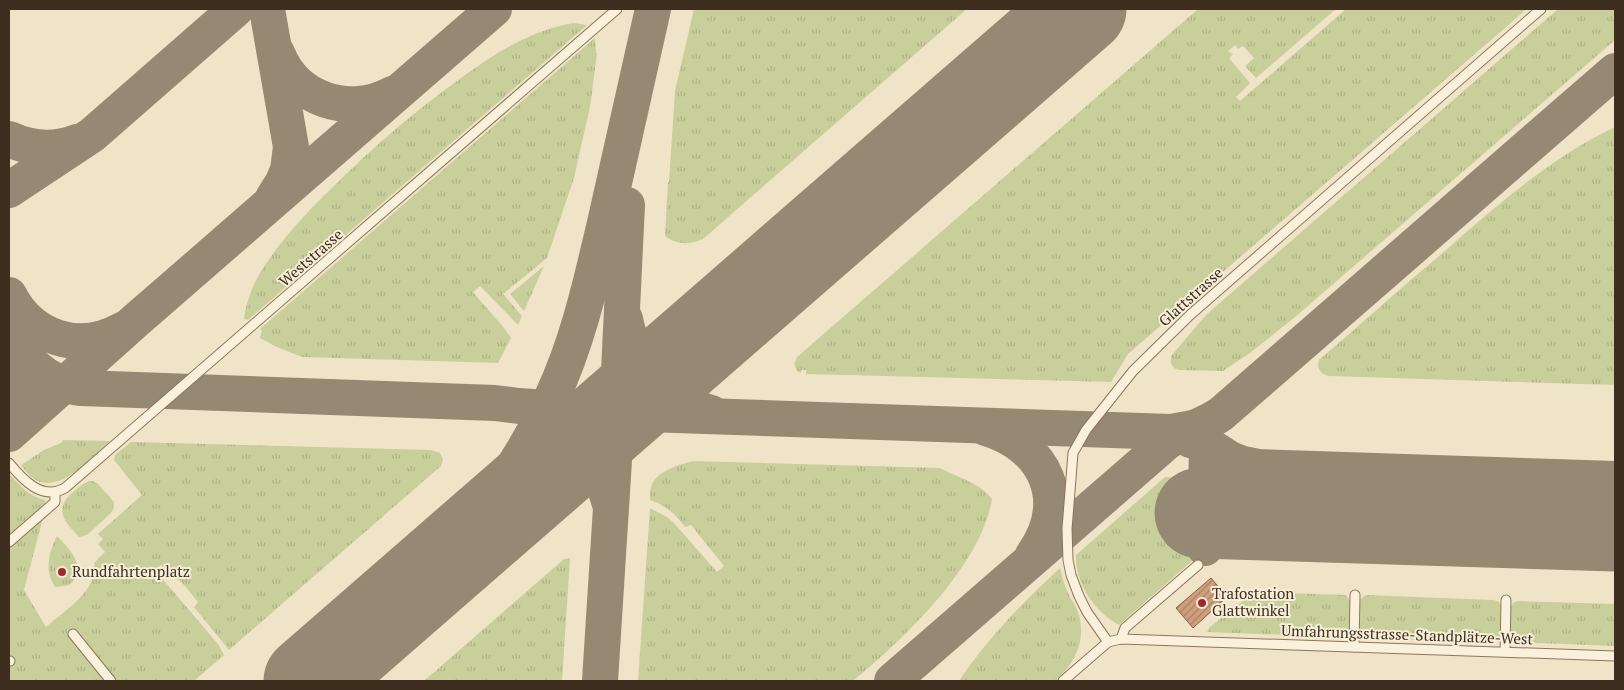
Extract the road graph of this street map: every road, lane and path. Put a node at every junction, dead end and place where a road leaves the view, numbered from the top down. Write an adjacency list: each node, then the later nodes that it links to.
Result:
1 (617, 9): 4 (lane, Weststrasse)
2 (1541, 9): 11 (lane, Glattstrasse)
3 (12, 467): 4 (lane)
4 (55, 492): 5 (lane)
5 (9, 542)
6 (1198, 565): 10 (lane)
7 (1355, 595): 12 (lane)
8 (1506, 600): 13 (lane)
9 (73, 634): 15 (lane)
10 (1121, 639): 11 (lane, Umfahrungsstrasse-Standplätze-West); 12 (lane, Umfahrungsstrasse-Standplätze-West)
11 (1108, 642): 16 (lane)
12 (1354, 647): 13 (lane, Umfahrungsstrasse-Standplätze-West)
13 (1505, 652): 14 (lane, Umfahrungsstrasse-Standplätze-West)
14 (1615, 656)
15 (111, 681)
16 (1063, 681)

